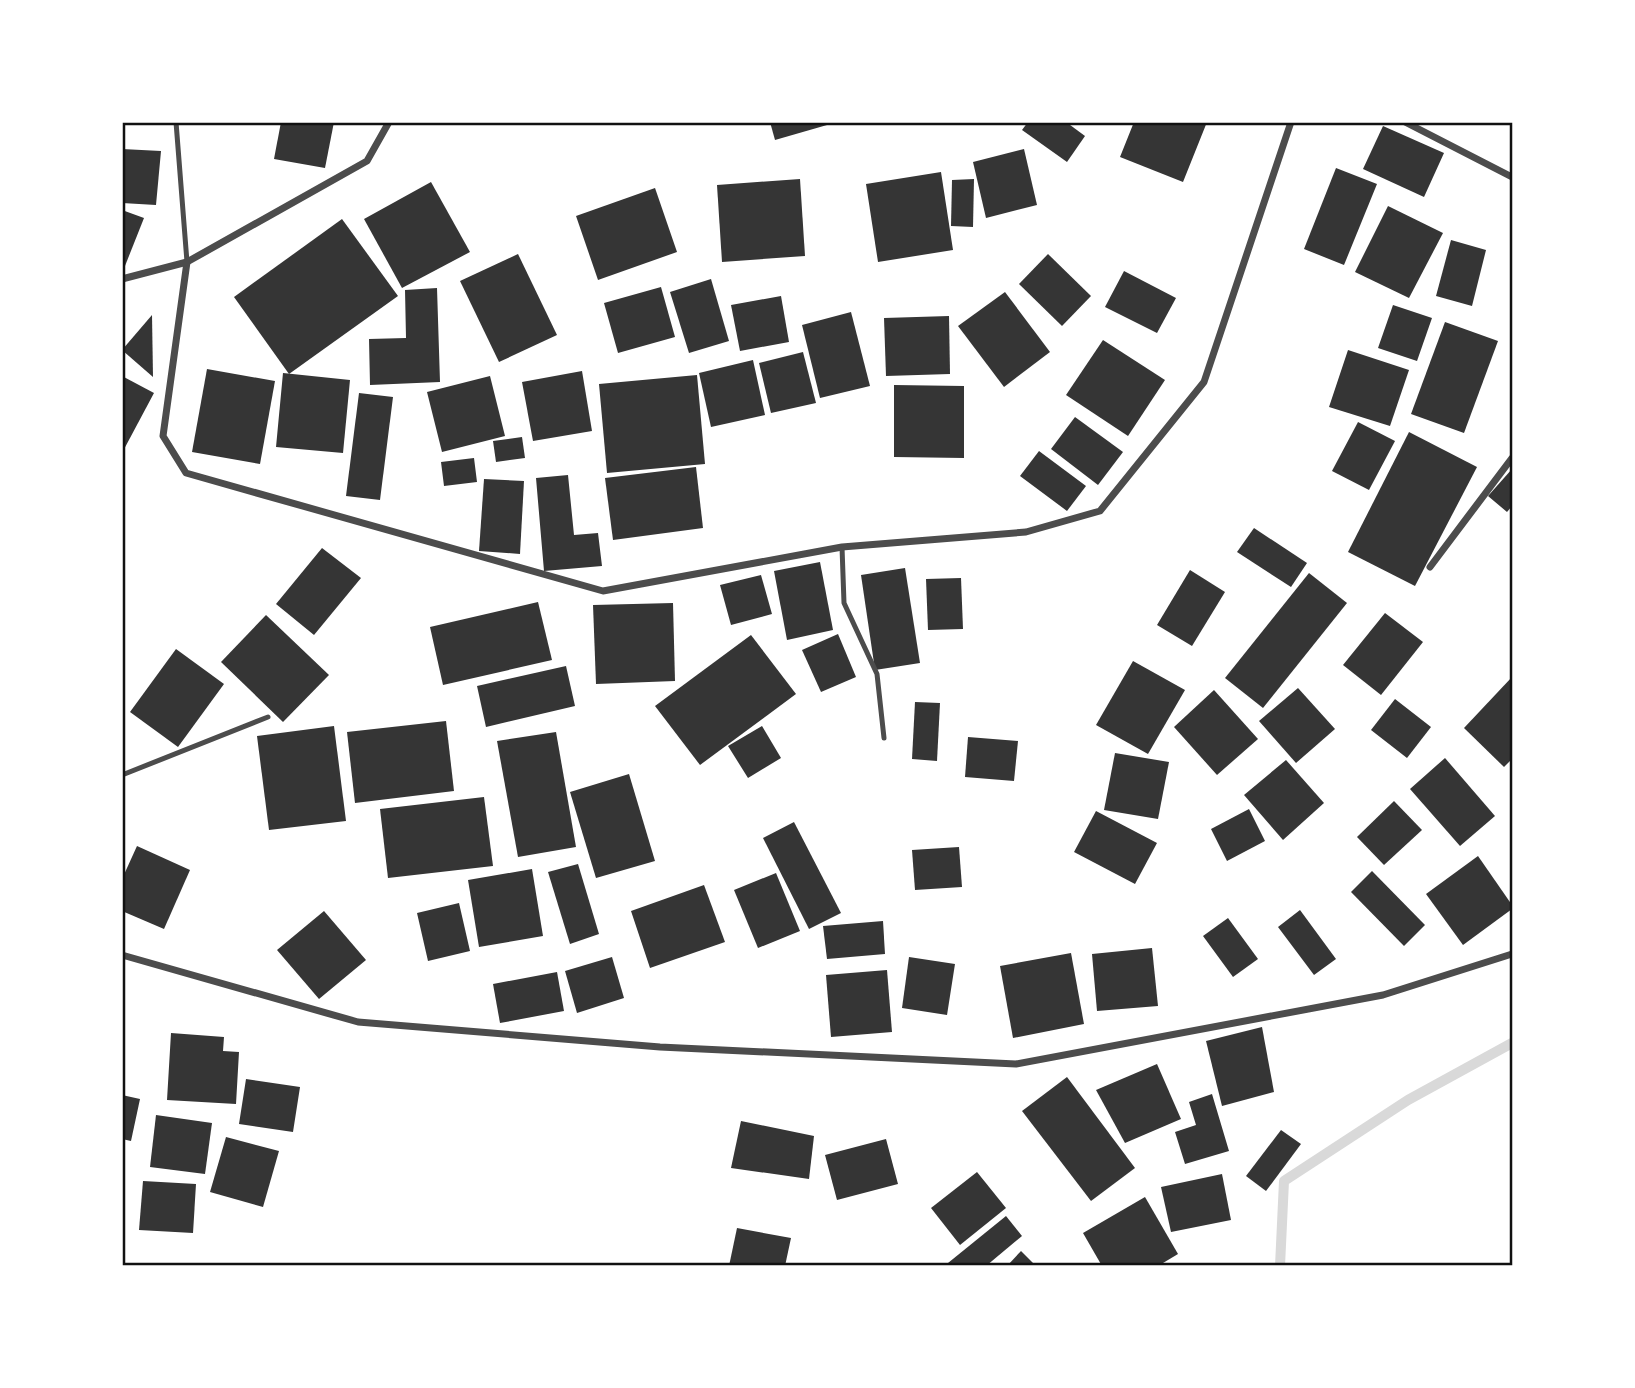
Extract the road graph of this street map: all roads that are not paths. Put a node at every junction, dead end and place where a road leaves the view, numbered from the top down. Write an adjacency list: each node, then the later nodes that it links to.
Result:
1 (176, 122): 6 (lane)
2 (389, 122): 6 (street)
3 (1291, 122): 9 (street)
4 (1405, 122): 5 (street)
5 (1513, 177)
6 (187, 262): 7 (street); 9 (street)
7 (122, 279)
8 (1513, 458): 10 (street)
9 (842, 547): 12 (lane)
10 (1430, 567)
11 (268, 717): 13 (lane)
12 (884, 738)
13 (122, 775)
14 (1513, 954): 15 (street)
15 (122, 955)

